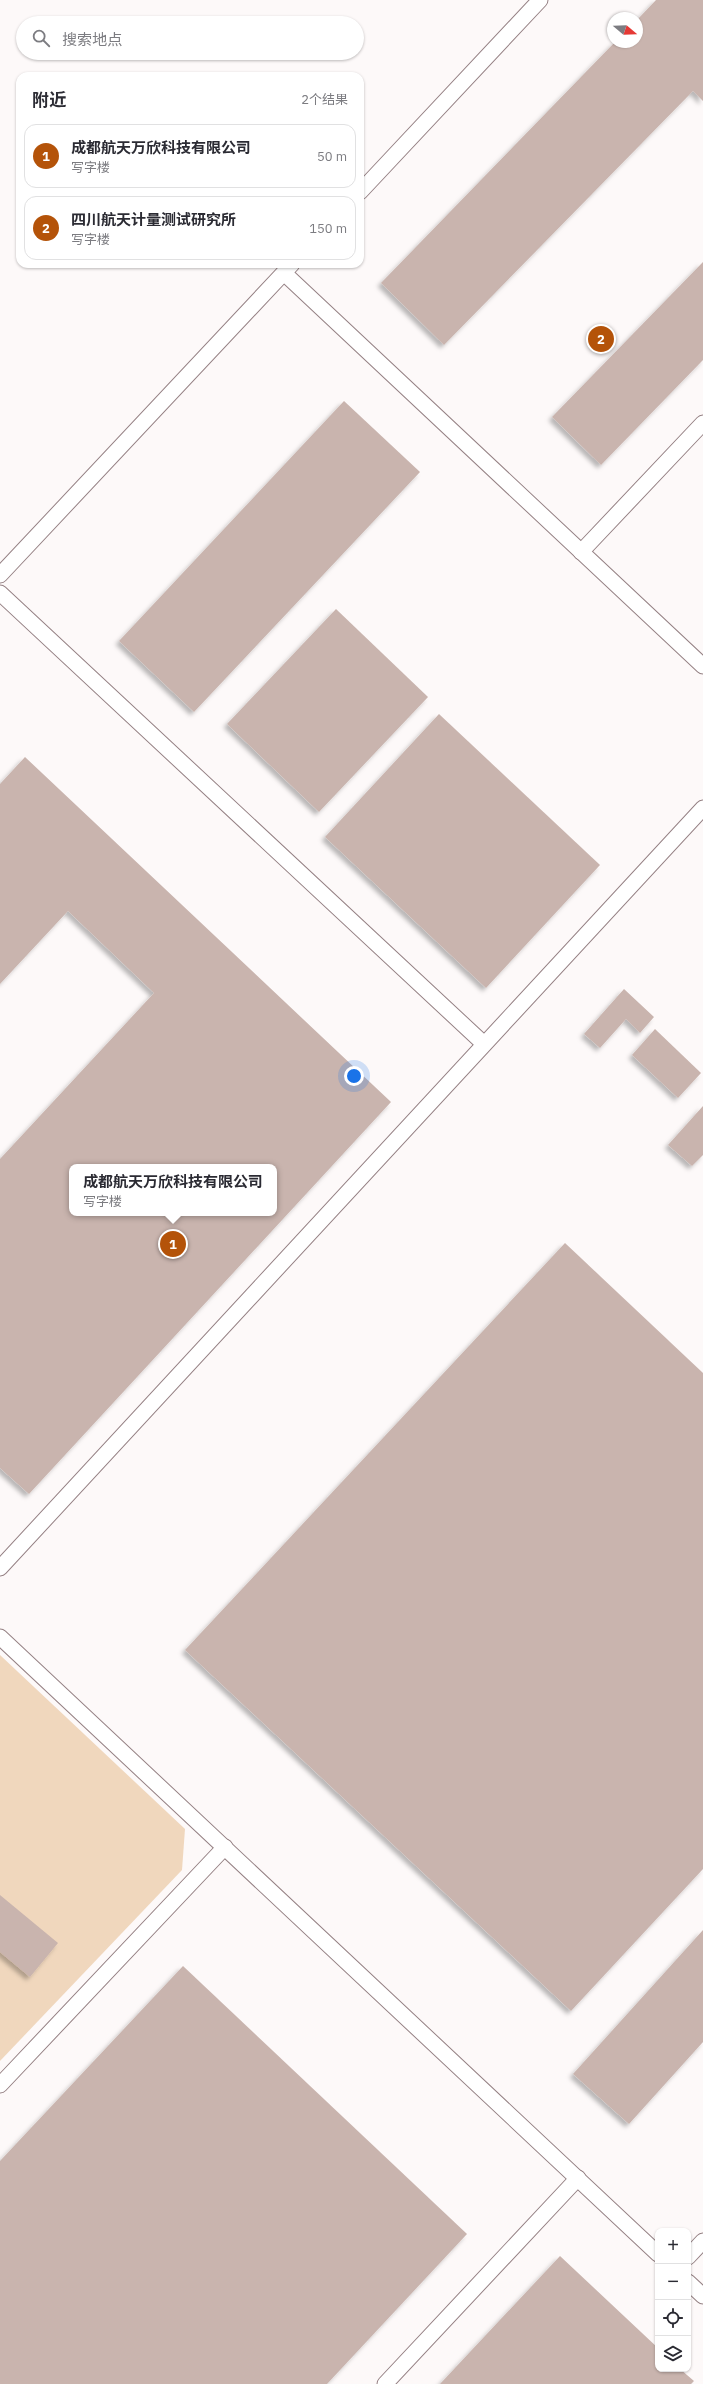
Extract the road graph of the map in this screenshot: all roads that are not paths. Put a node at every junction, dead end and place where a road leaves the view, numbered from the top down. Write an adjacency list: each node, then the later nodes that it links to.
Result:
1 (540, 0): 2 (lane)
2 (364, 188)
3 (288, 268): 5 (lane); 6 (lane)
4 (703, 423): 5 (lane)
5 (581, 552): 8 (lane)
6 (0, 575)
7 (0, 593): 10 (lane)
8 (703, 666)
9 (703, 808): 10 (lane)
10 (484, 1044): 11 (lane)
11 (0, 1568)
12 (0, 1637): 13 (lane)
13 (225, 1847): 14 (lane); 15 (lane)
14 (0, 2085)
15 (578, 2178): 17 (lane); 21 (lane)
16 (703, 2242): 18 (lane)
17 (655, 2251)
18 (691, 2254)
19 (691, 2285): 20 (lane)
20 (703, 2296)
21 (386, 2384)

